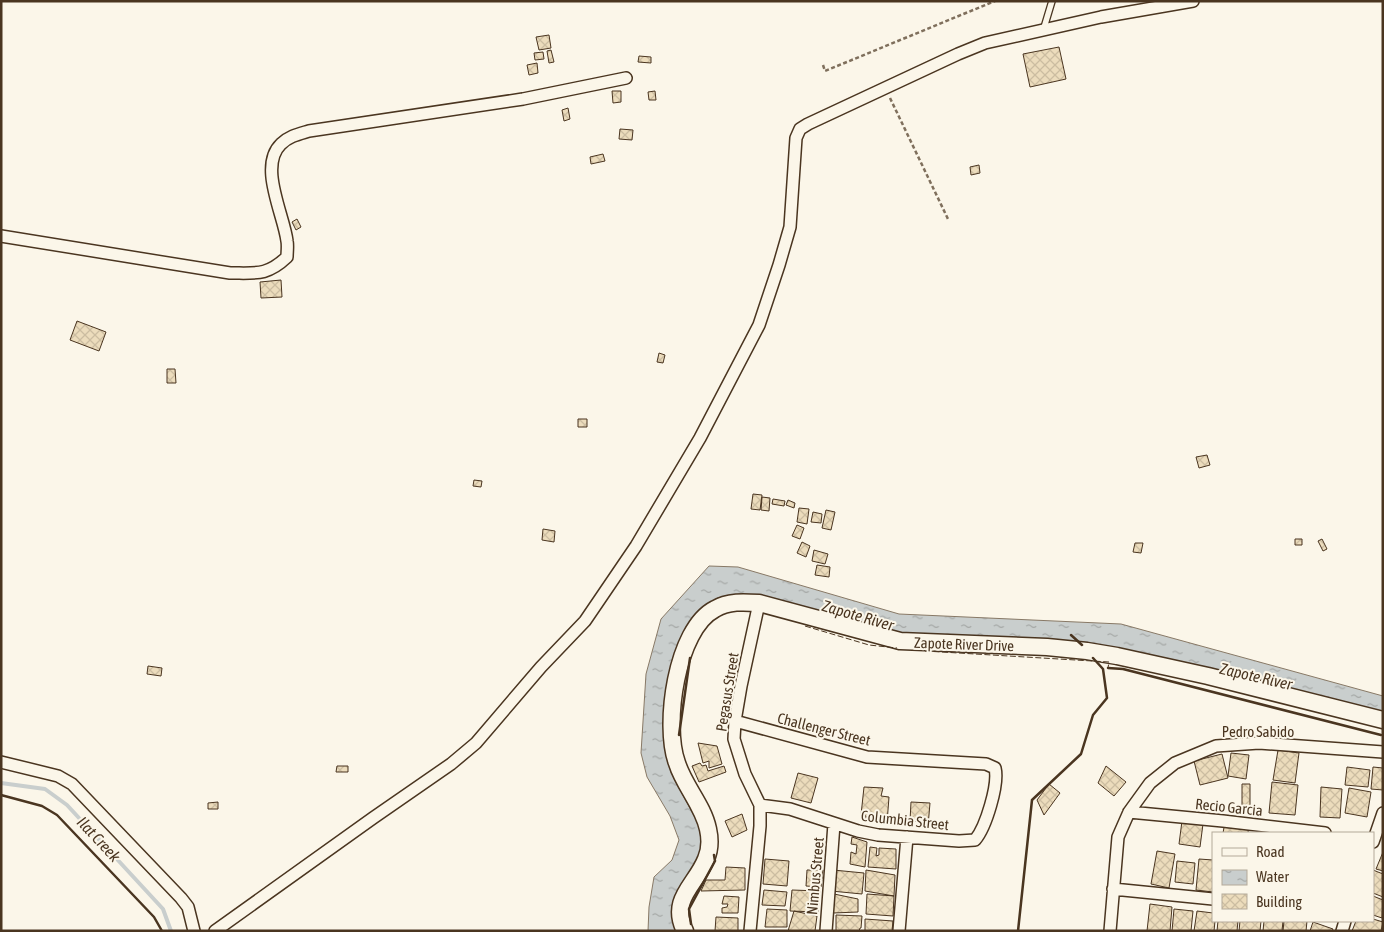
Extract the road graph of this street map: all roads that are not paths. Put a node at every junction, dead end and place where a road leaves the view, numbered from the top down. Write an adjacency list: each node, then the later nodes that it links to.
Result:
1 (1052, 1): 4 (lane)
2 (1193, 1): 3 (street)
3 (1156, 4): 4 (street)
4 (1043, 31): 23 (street)
5 (626, 78): 6 (street)
6 (1, 236)
7 (759, 603): 8 (main road, Zapote River Drive); 9 (street, Pegasus Street); 24 (main road, Zapote River Drive)
8 (1383, 720)
9 (735, 721): 12 (street, Challenger Street); 13 (street, Pegasus Street)
10 (1383, 752): 14 (street, Pedro Sabido)
11 (1, 762): 22 (street)
12 (995, 768): 18 (street, Columbia Street)
13 (760, 806): 16 (street, Columbia Street); 25 (street, Pegasus Street)
14 (1129, 812): 17 (street, Recio Garcia); 20 (street, Pedro Sabido)
15 (1383, 813): 19 (street)
16 (834, 824): 18 (street, Columbia Street); 26 (street, Nimbus Street)
17 (1318, 832)
18 (907, 837): 27 (street)
19 (1374, 837)
20 (1113, 889): 21 (street); 28 (street, Pedro Sabido)
21 (1212, 899)
22 (194, 931)
23 (215, 931)
24 (685, 931)
25 (750, 931)
26 (826, 931)
27 (899, 931)
28 (1110, 931)

